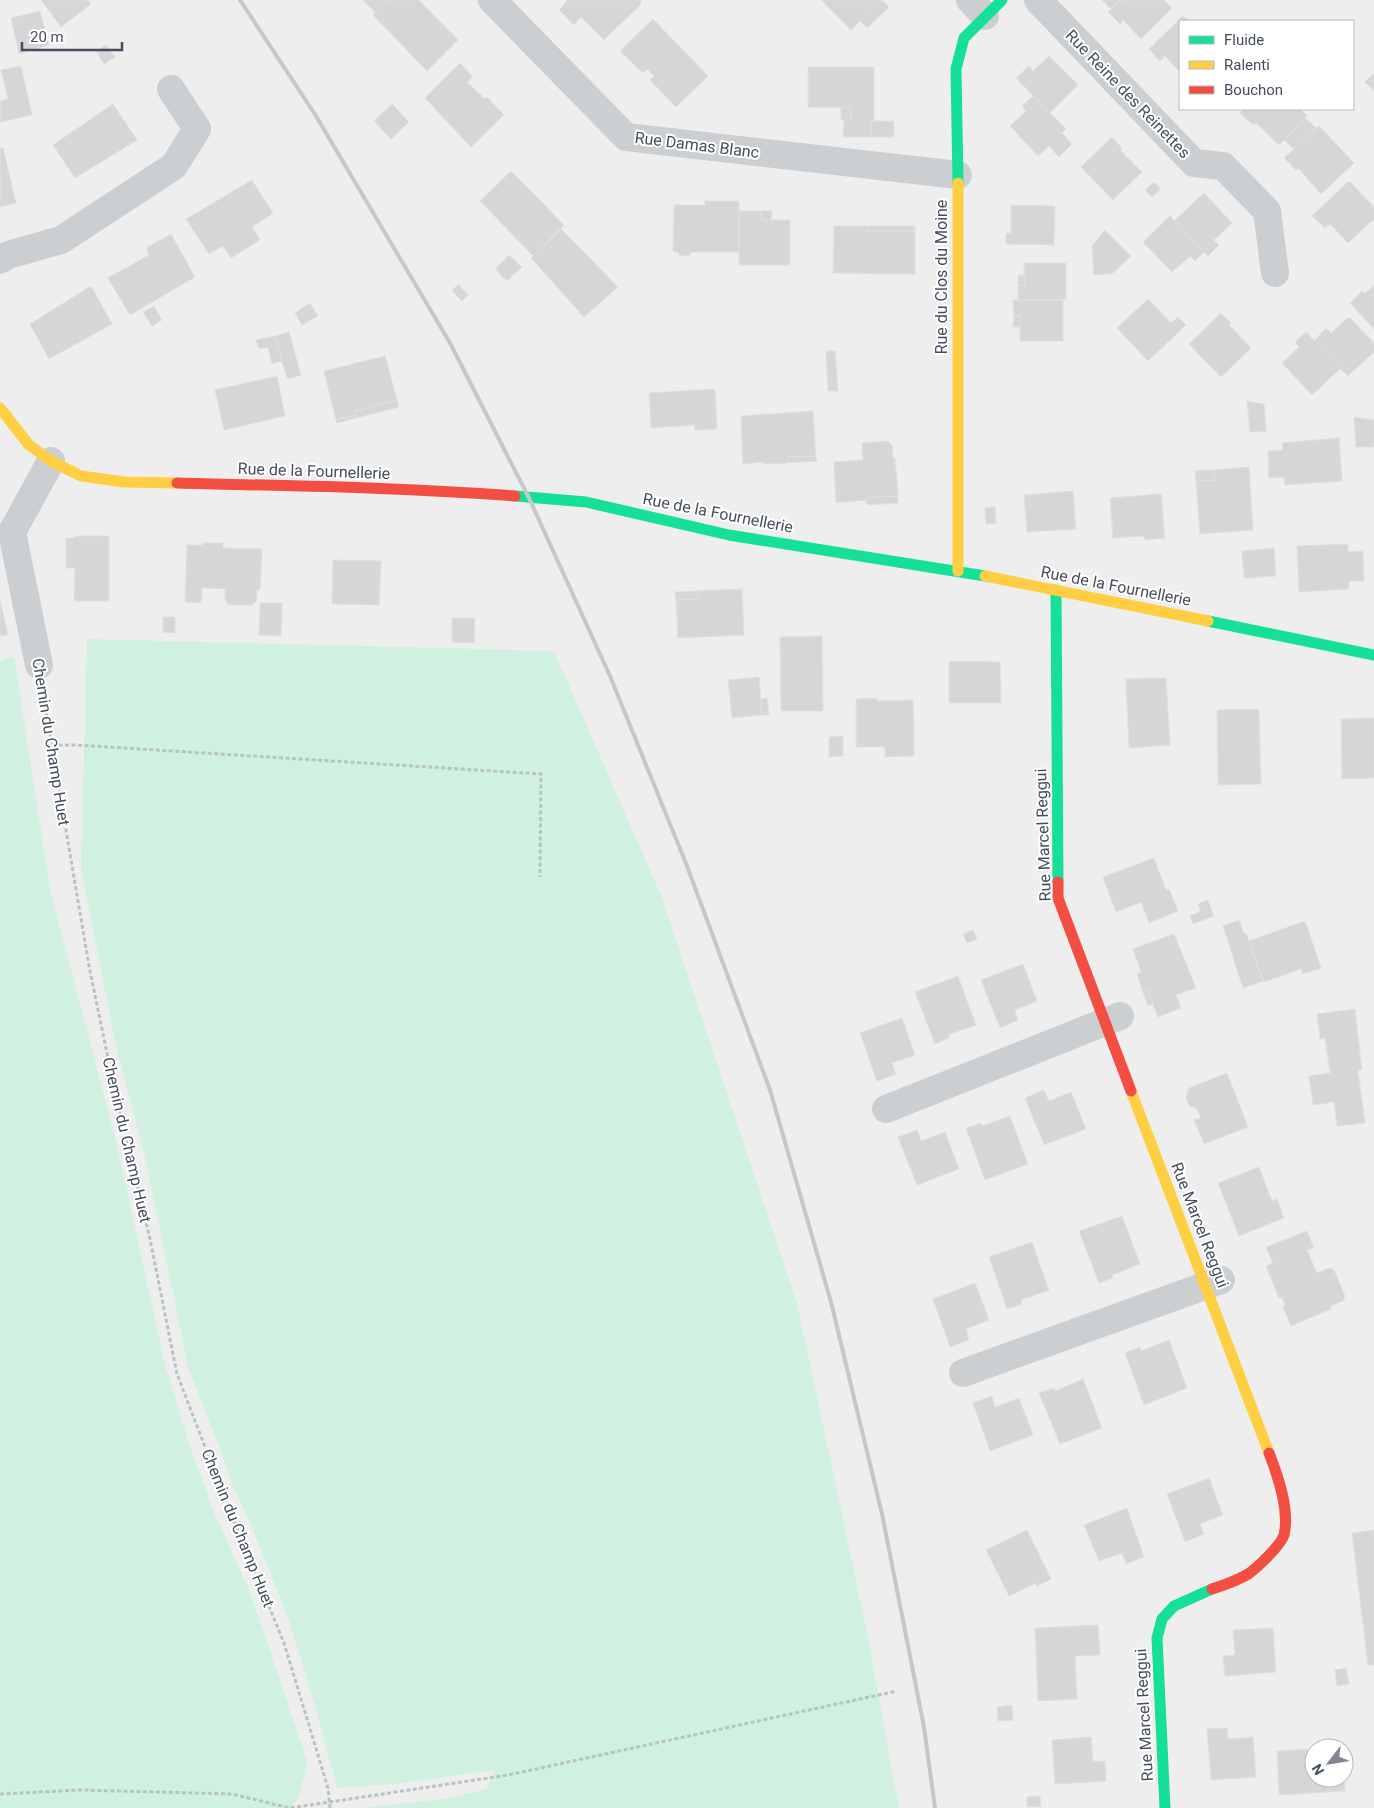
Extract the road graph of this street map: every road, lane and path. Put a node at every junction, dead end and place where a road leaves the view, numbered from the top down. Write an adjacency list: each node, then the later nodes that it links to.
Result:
1 (492, 0): 5 (street, Rue Damas Blanc)
2 (1038, 0): 7 (street, Rue Reine des Reinettes)
3 (986, 5): 5 (street, Rue du Clos du Moine)
4 (171, 89): 6 (street)
5 (958, 175): 10 (street, Rue du Clos du Moine)
6 (0, 260)
7 (1275, 273)
8 (0, 408): 9 (street, Rue de la Fournellerie)
9 (51, 460): 10 (street, Rue de la Fournellerie); 13 (street, Chemin du Champ Huet)
10 (958, 572): 11 (street, Rue de la Fournellerie)
11 (1056, 590): 12 (street, Rue de la Fournellerie); 16 (street, Rue Marcel Reggui)
12 (1374, 655)
13 (39, 666): 14 (path, Chemin du Champ Huet)
14 (52, 745): 15 (path); 22 (path, Chemin du Champ Huet)
15 (540, 877)
16 (1112, 1019): 17 (street); 18 (street, Rue Marcel Reggui)
17 (886, 1109)
18 (1214, 1283): 19 (street); 24 (street, Rue Marcel Reggui)
19 (963, 1373)
20 (897, 1691): 22 (path)
21 (0, 1794): 22 (path)
22 (330, 1802): 23 (path, Chemin du Champ Huet)
23 (330, 1808)
24 (1165, 1808)

